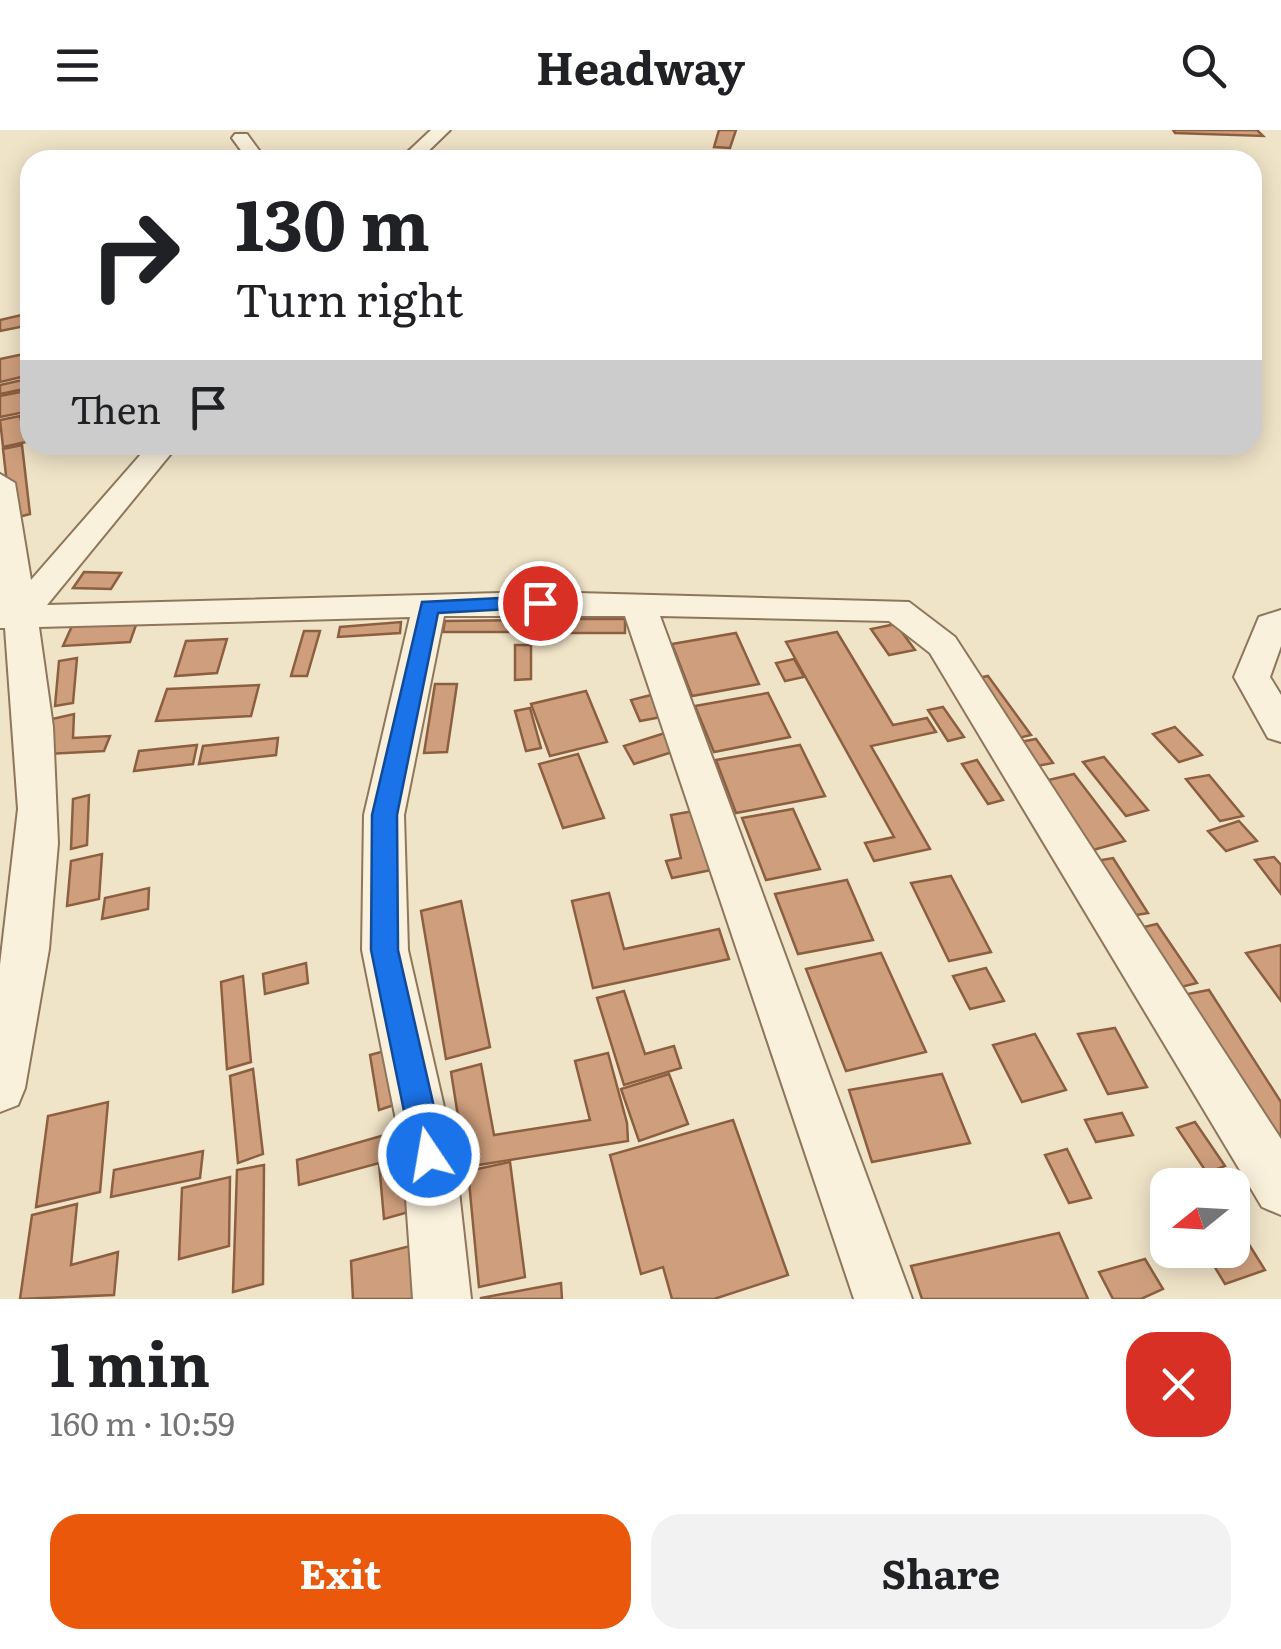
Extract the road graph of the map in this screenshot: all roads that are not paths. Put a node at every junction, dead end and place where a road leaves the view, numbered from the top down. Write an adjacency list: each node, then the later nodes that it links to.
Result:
1 (241, 138): 2 (street)
2 (249, 150)
3 (155, 455): 7 (street)
4 (0, 483): 7 (street)
5 (638, 603): 6 (street); 11 (street); 13 (street)
6 (429, 606): 7 (street); 12 (street)
7 (10, 616): 10 (street)
8 (1281, 621): 9 (street)
9 (1281, 728)
10 (0, 1088)
11 (1281, 1188)
12 (442, 1299)
13 (884, 1299)

